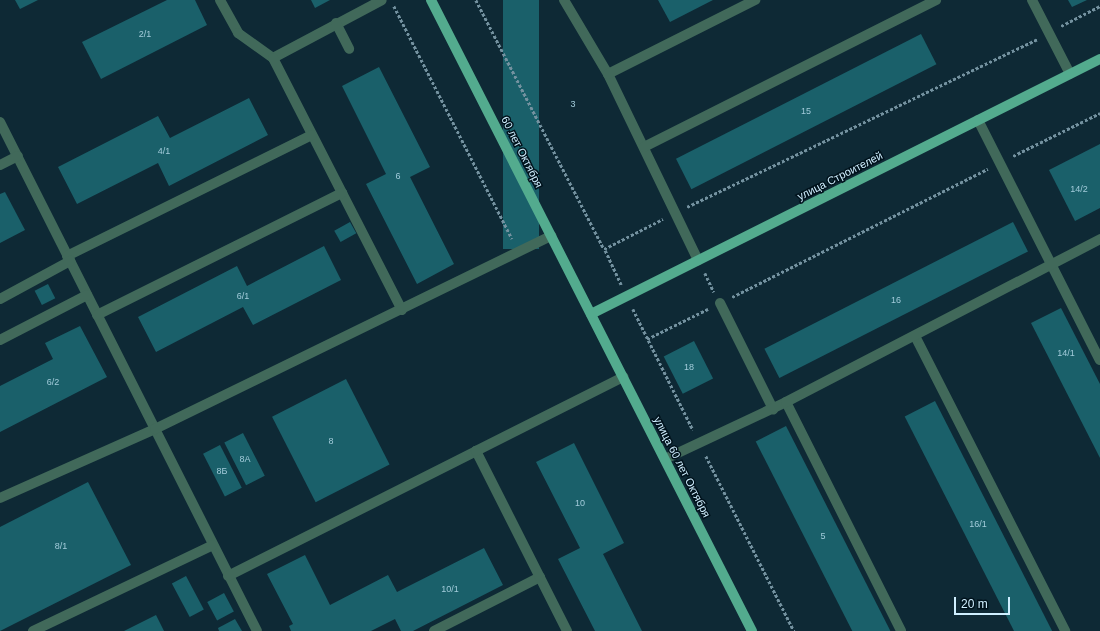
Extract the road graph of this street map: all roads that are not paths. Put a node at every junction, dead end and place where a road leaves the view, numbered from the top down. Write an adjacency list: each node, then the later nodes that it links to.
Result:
1 (220, 0): 10 (street)
2 (382, 0): 8 (street)
3 (431, 0): 21 (main road, 60 лет Октября)
4 (564, 0): 12 (street)
5 (755, 0): 12 (street)
6 (936, 0): 17 (street)
7 (1032, 0): 13 (street)
8 (336, 23): 9 (street); 10 (street)
9 (349, 49)
10 (273, 58): 16 (street)
11 (1100, 59): 13 (main road, улица Строителей)
12 (608, 74): 17 (street)
13 (1070, 74): 14 (main road, улица Строителей)
14 (978, 120): 24 (main road, улица Строителей); 25 (street)
15 (0, 122): 18 (street)
16 (312, 135): 20 (street); 23 (street)
17 (644, 147): 24 (street)
18 (18, 156): 19 (street); 23 (street)
19 (0, 165)
20 (342, 193): 29 (street); 31 (street)
21 (551, 236): 29 (street); 30 (main road, 60 лет Октября)
22 (1100, 239): 25 (street)
23 (69, 259): 26 (street); 27 (street)
24 (698, 260): 30 (main road, улица Строителей)
25 (1052, 265): 32 (street); 34 (street)
26 (87, 295): 31 (street); 33 (street)
27 (0, 299)
28 (720, 303): 37 (street)
29 (402, 310): 38 (street)
30 (591, 314): 35 (main road, улица 60 лет Октября)
31 (97, 315): 38 (street)
32 (915, 336): 36 (street); 51 (street)
33 (0, 340)
34 (1100, 360)
35 (623, 377): 39 (street); 40 (main road, улица 60 лет Октября)
36 (786, 402): 37 (street); 50 (street)
37 (773, 409): 40 (street)
38 (154, 429): 41 (street); 42 (street)
39 (476, 451): 43 (street); 44 (street)
40 (665, 459): 49 (main road, улица 60 лет Октября)
41 (0, 498)
42 (213, 545): 43 (street); 45 (street)
43 (228, 576): 46 (street)
44 (540, 577): 47 (street); 48 (street)
45 (34, 631)
46 (257, 631)
47 (434, 631)
48 (567, 631)
49 (752, 631)
50 (901, 631)
51 (1065, 631)

